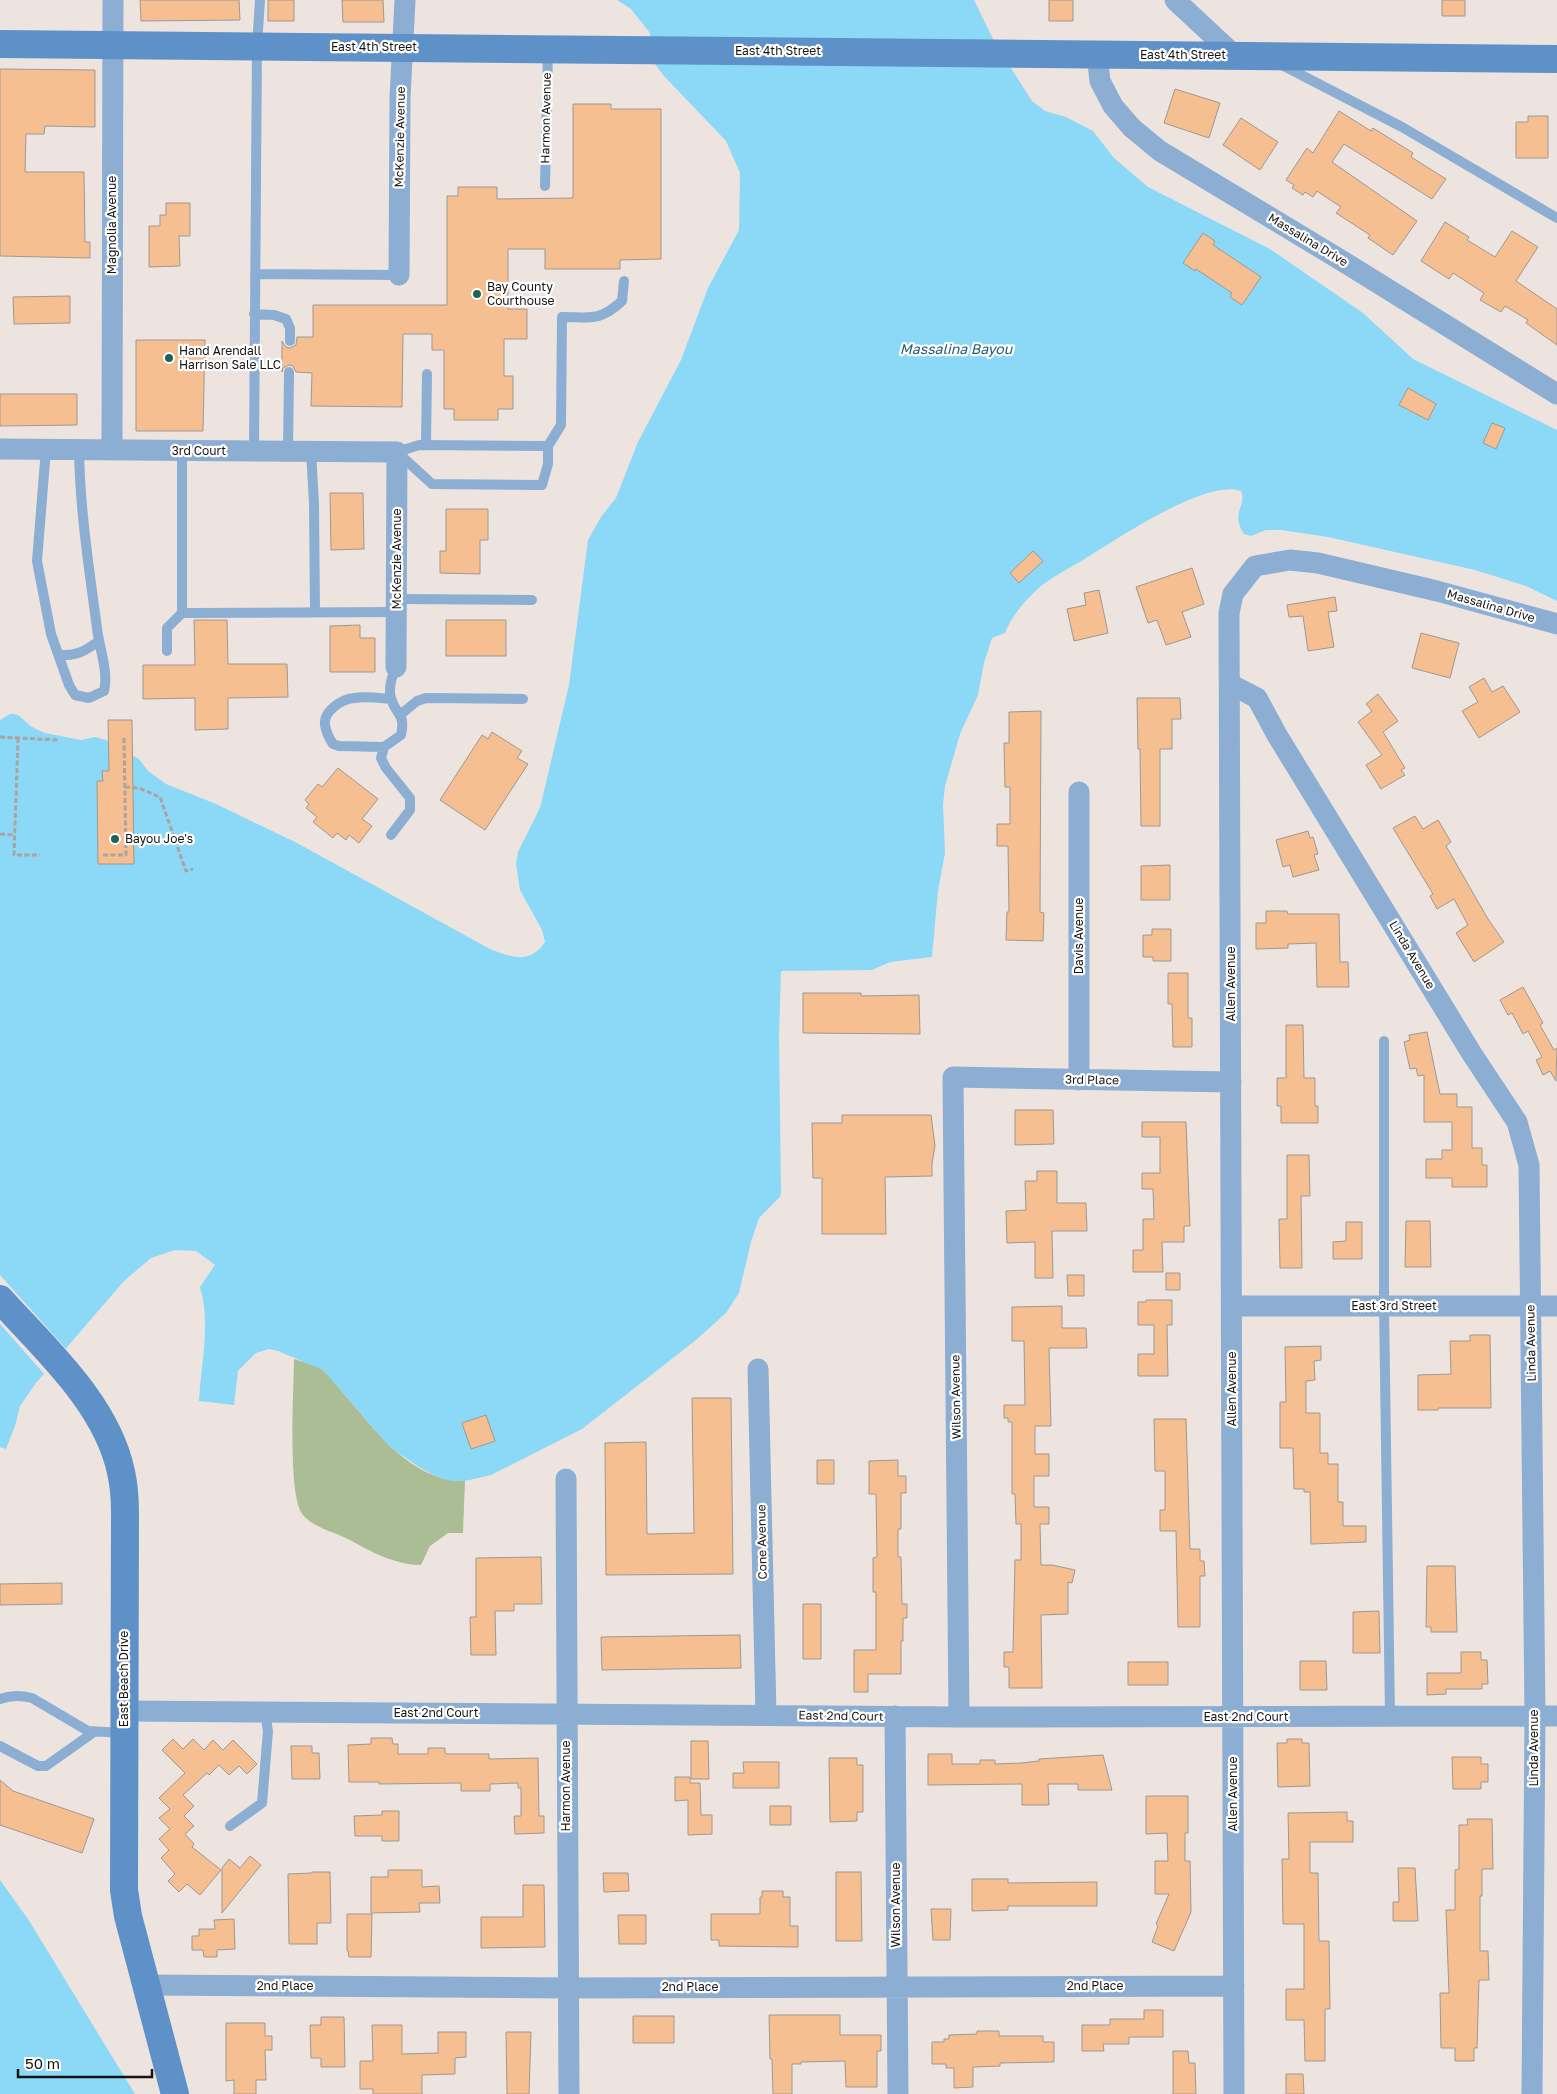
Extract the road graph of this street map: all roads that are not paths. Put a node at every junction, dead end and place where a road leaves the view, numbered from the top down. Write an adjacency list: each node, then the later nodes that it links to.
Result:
1 (113, 0): 5 (street, Magnolia Avenue)
2 (260, 0): 7 (lane)
3 (405, 0): 8 (street, McKenzie Avenue)
4 (1175, 0): 11 (street)
5 (113, 43): 6 (street, East 4th Street); 7 (street, East 4th Street); 29 (street, Magnolia Avenue)
6 (0, 44)
7 (257, 46): 8 (street, East 4th Street); 16 (lane)
8 (403, 47): 9 (street, East 4th Street); 17 (street, McKenzie Avenue)
9 (548, 49): 10 (street, East 4th Street); 14 (lane, Harmon Avenue)
10 (1097, 54): 11 (street, East 4th Street); 23 (street, Massalina Drive)
11 (1234, 55): 12 (street, East 4th Street)
12 (1265, 56): 13 (street, East 4th Street); 15 (lane)
13 (1557, 59)
14 (545, 186)
15 (1557, 218)
16 (255, 274): 17 (lane); 19 (lane)
17 (399, 275)
18 (624, 281): 25 (lane)
19 (254, 314): 20 (lane); 31 (lane)
20 (290, 341)
21 (289, 372): 32 (lane)
22 (427, 374): 24 (lane)
23 (1557, 394)
24 (426, 445): 25 (lane); 34 (lane)
25 (548, 446): 34 (lane)
26 (0, 449): 27 (street, 3rd Court)
27 (46, 450): 28 (street, 3rd Court); 42 (lane)
28 (78, 450): 29 (street, 3rd Court); 40 (lane)
29 (112, 450): 30 (street, 3rd Court)
30 (182, 451): 31 (street, 3rd Court); 38 (lane)
31 (254, 451): 32 (street, 3rd Court)
32 (288, 451): 33 (street, 3rd Court)
33 (311, 451): 34 (street, 3rd Court); 37 (lane)
34 (397, 452): 36 (street, McKenzie Avenue)
35 (532, 600): 36 (lane)
36 (397, 605): 37 (lane); 43 (street, McKenzie Avenue)
37 (315, 612): 38 (lane)
38 (182, 613): 41 (lane)
39 (1557, 624): 44 (street, Massalina Drive)
40 (98, 641): 42 (lane); 42 (lane)
41 (167, 651)
42 (60, 656)
43 (396, 667): 45 (lane)
44 (1230, 684): 54 (street, Allen Avenue); 58 (street, Linda Avenue)
45 (391, 699): 47 (lane); 48 (lane)
46 (523, 699): 47 (lane)
47 (400, 714): 48 (lane)
48 (384, 747): 50 (lane)
49 (1079, 792): 53 (street, Davis Avenue)
50 (391, 835)
51 (1384, 1041): 57 (lane)
52 (953, 1077): 53 (street, 3rd Place); 70 (street, Wilson Avenue)
53 (1080, 1080): 54 (street, 3rd Place)
54 (1231, 1082): 56 (street, Allen Avenue)
55 (0, 1298): 72 (street, East Beach Drive)
56 (1232, 1306): 57 (street, East 3rd Street); 71 (street, Allen Avenue)
57 (1384, 1306): 58 (street, East 3rd Street); 67 (lane)
58 (1531, 1306): 59 (street, East 3rd Street); 68 (street, Linda Avenue)
59 (1557, 1306)
60 (758, 1369): 65 (street, Cone Avenue)
61 (566, 1479): 64 (street, Harmon Avenue)
62 (0, 1698): 73 (lane)
63 (265, 1712): 64 (street, East 2nd Court); 72 (street, East 2nd Court); 75 (lane)
64 (566, 1713): 65 (street, East 2nd Court); 79 (street, Harmon Avenue)
65 (766, 1715): 66 (street, East 2nd Court)
66 (895, 1716): 70 (street, East 2nd Court); 77 (street, Wilson Avenue)
67 (1390, 1716): 68 (street, East 2nd Court); 71 (street, East 2nd Court)
68 (1534, 1716): 69 (street, East 2nd Court); 84 (street, Linda Avenue)
69 (1557, 1716)
70 (959, 1717): 71 (street, East 2nd Court)
71 (1234, 1717): 78 (street, Allen Avenue)
72 (124, 1722): 73 (lane); 76 (street, East Beach Drive)
73 (94, 1732): 74 (lane)
74 (0, 1746)
75 (230, 1826)
76 (146, 1985): 79 (street, 2nd Place); 80 (street, East Beach Drive)
77 (896, 1986): 78 (street, 2nd Place); 79 (street, 2nd Place); 82 (street, Wilson Avenue)
78 (1234, 1986): 83 (street, Allen Avenue)
79 (568, 1988): 81 (street, Harmon Avenue)
80 (175, 2094)
81 (569, 2094)
82 (898, 2094)
83 (1234, 2094)
84 (1532, 2094)

